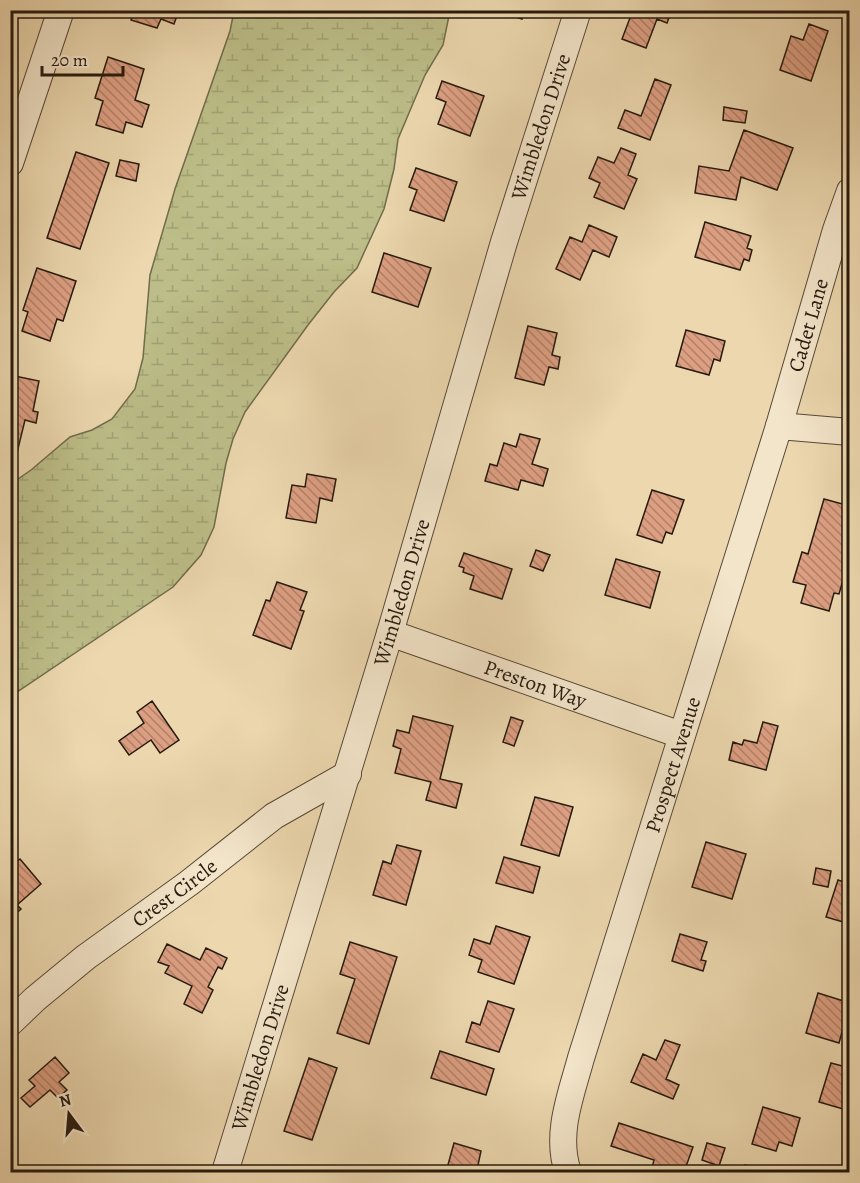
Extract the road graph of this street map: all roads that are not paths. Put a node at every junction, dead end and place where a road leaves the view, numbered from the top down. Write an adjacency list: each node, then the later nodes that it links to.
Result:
1 (61, 10): 3 (street)
2 (578, 10): 7 (street, Wimbledon Drive)
3 (10, 163)
4 (849, 191): 5 (street, Cadet Lane)
5 (779, 426): 6 (street); 8 (street, Prospect Avenue)
6 (849, 432)
7 (390, 633): 8 (street, Preston Way); 9 (street, Wimbledon Drive)
8 (681, 735): 12 (street, Prospect Avenue)
9 (348, 774): 10 (street, Crest Circle); 11 (street, Wimbledon Drive)
10 (10, 1023)
11 (225, 1173)
12 (568, 1173)

